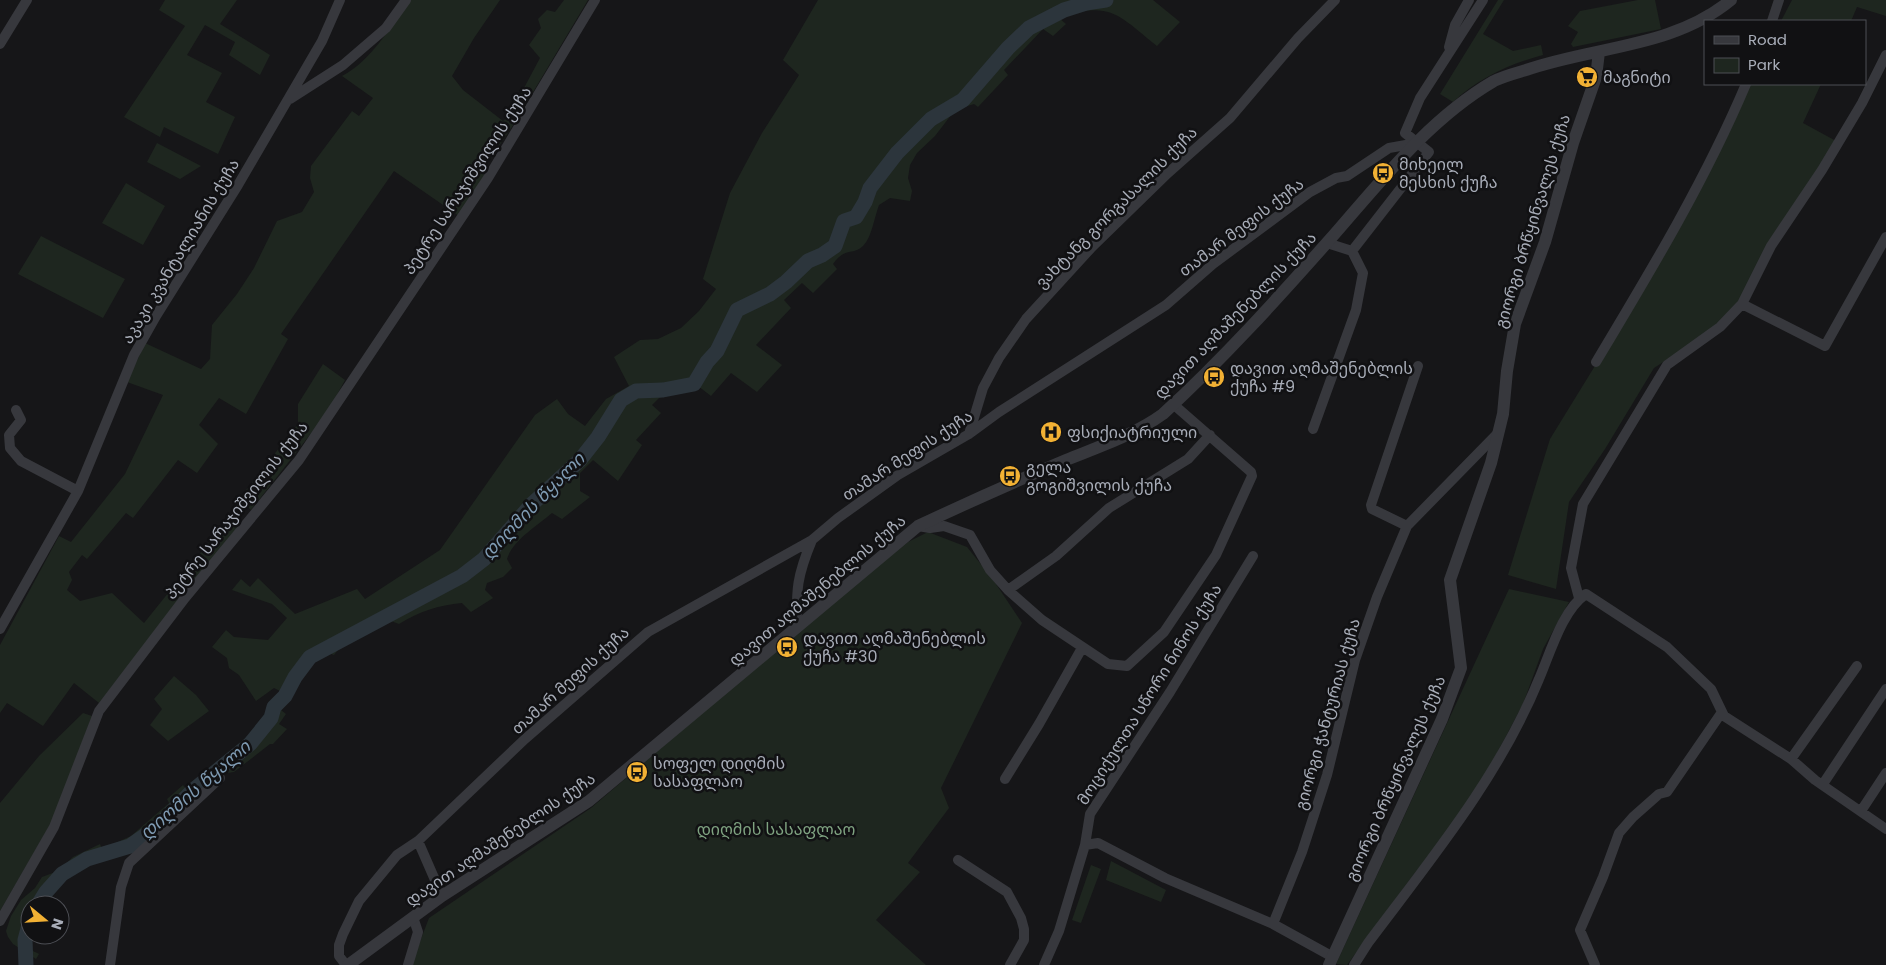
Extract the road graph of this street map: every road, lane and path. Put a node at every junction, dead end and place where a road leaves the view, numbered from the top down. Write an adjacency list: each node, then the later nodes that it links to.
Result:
1 (26, 0): 13 (street)
2 (340, 0): 18 (street, აკაკი კვანტალიანის ქუჩა)
3 (406, 0): 18 (street)
4 (595, 0): 57 (street, პეტრე სარაჯიშვილის ქუჩა)
5 (1335, 0): 30 (street, ვახტანგ გორგასალის ქუჩა)
6 (1464, 0): 12 (street)
7 (1469, 0): 12 (street)
8 (1483, 0): 16 (street)
9 (1731, 0): 14 (street, დავით აღმაშენებლის ქუჩა)
10 (1779, 0): 11 (street)
11 (1772, 20)
12 (1456, 26): 16 (street)
13 (0, 44)
14 (1599, 52): 19 (street, დავით აღმაშენებლის ქუჩა); 29 (street, გიორგი ბრწყინვალეს ქუჩა)
15 (1886, 55): 23 (street)
16 (1444, 61): 19 (street)
17 (1746, 85): 24 (street)
18 (288, 100): 32 (street, აკაკი კვანტალიანის ქუჩა)
19 (1417, 143): 21 (street, დავით აღმაშენებლის ქუჩა); 22 (street); 30 (street, თამარ მეფის ქუჩა)
20 (1886, 236): 23 (street)
21 (1327, 243): 22 (street); 26 (street, დავით აღმაშენებლის ქუჩა)
22 (1352, 251): 28 (street)
23 (1742, 304): 38 (street)
24 (1596, 362)
25 (1418, 366): 34 (street)
26 (1174, 404): 31 (street); 33 (street, დავით აღმაშენებლის ქუჩა)
27 (16, 410): 32 (street)
28 (1313, 429)
29 (1500, 431): 34 (street, გიორგი ჭანტურიას ქუჩა); 59 (street, გიორგი ბრწყინვალეს ქუჩა)
30 (969, 434): 35 (street, თამარ მეფის ქუჩა)
31 (1210, 435): 37 (street); 41 (street)
32 (78, 491): 39 (street, აკაკი კვანტალიანის ქუჩა)
33 (918, 526): 37 (street); 40 (street, დავით აღმაშენებლის ქუჩა)
34 (1407, 526): 58 (street, გიორგი ჭანტურიას ქუჩა)
35 (812, 540): 40 (street); 52 (street, თამარ მეფის ქუჩა)
36 (1253, 556): 53 (street, მოციქულთა სწორი ნინოს ქუჩა)
37 (1008, 590): 41 (street)
38 (1579, 598): 44 (street); 65 (street)
39 (1, 626)
40 (797, 628): 55 (street, დავით აღმაშენებლის ქუჩა)
41 (1082, 648): 48 (street)
42 (1857, 666): 45 (street)
43 (1886, 689): 49 (street)
44 (1722, 712): 45 (street); 66 (street)
45 (1792, 760): 49 (street)
46 (1886, 773): 50 (street)
47 (220, 778): 60 (street)
48 (1005, 778)
49 (1824, 784): 50 (street)
50 (1861, 811): 51 (street)
51 (1886, 829)
52 (418, 841): 55 (street); 61 (street, თამარ მეფის ქუჩა)
53 (1085, 845): 58 (street); 64 (street, მოციქულთა სწორი ნინოს ქუჩა)
54 (958, 860): 63 (street)
55 (442, 896): 56 (street, დავით აღმაშენებლის ქუჩა)
56 (413, 917): 61 (street, დავით აღმაშენებლის ქუჩა); 62 (street)
57 (0, 921)
58 (1273, 924): 59 (street)
59 (1331, 961)
60 (110, 965)
61 (347, 965)
62 (408, 965)
63 (1010, 965)
64 (1044, 965)
65 (1354, 965)
66 (1595, 965)

